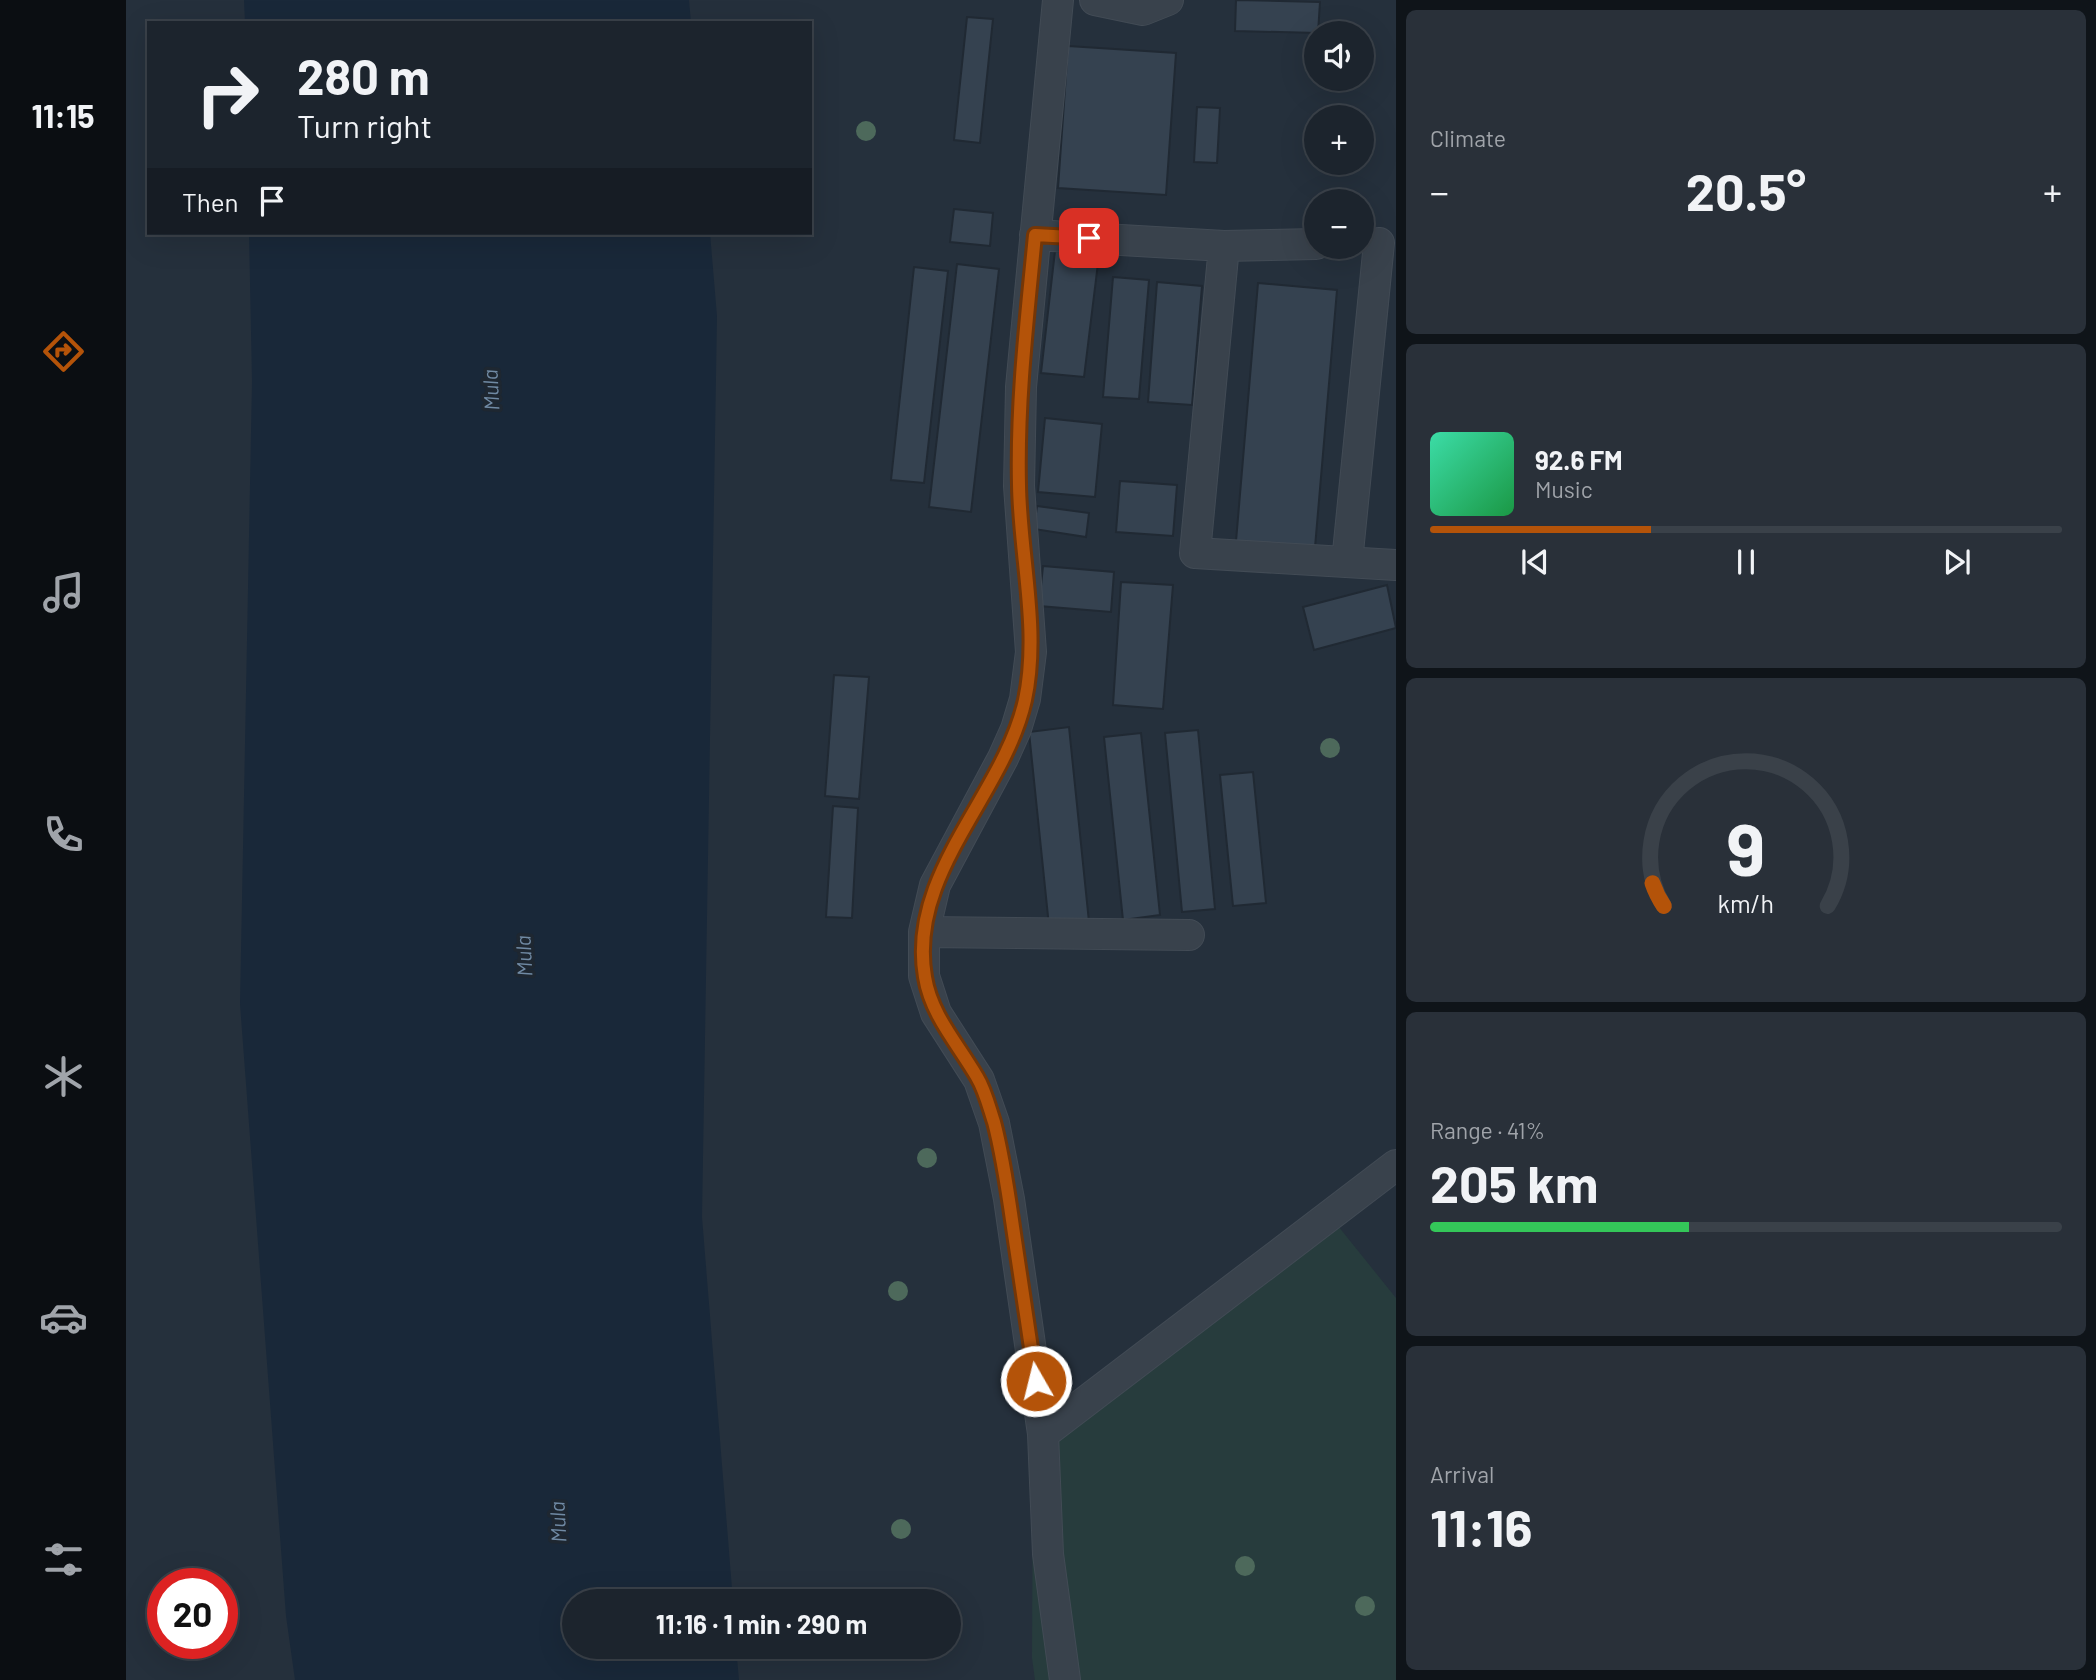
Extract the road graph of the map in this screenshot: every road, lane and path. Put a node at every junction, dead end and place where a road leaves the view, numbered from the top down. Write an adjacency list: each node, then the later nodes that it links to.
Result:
1 (1058, 0): 4 (lane)
2 (1095, 0): 3 (lane)
3 (1168, 0)
4 (1035, 235): 7 (lane); 10 (lane)
5 (1379, 243): 8 (lane)
6 (1304, 244): 7 (lane)
7 (1224, 246): 8 (lane)
8 (1347, 562): 9 (lane)
9 (1396, 565)
10 (924, 932): 11 (lane); 13 (lane)
11 (1189, 934)
12 (1396, 1165): 13 (lane)
13 (1043, 1434): 14 (lane)
14 (1065, 1680)

